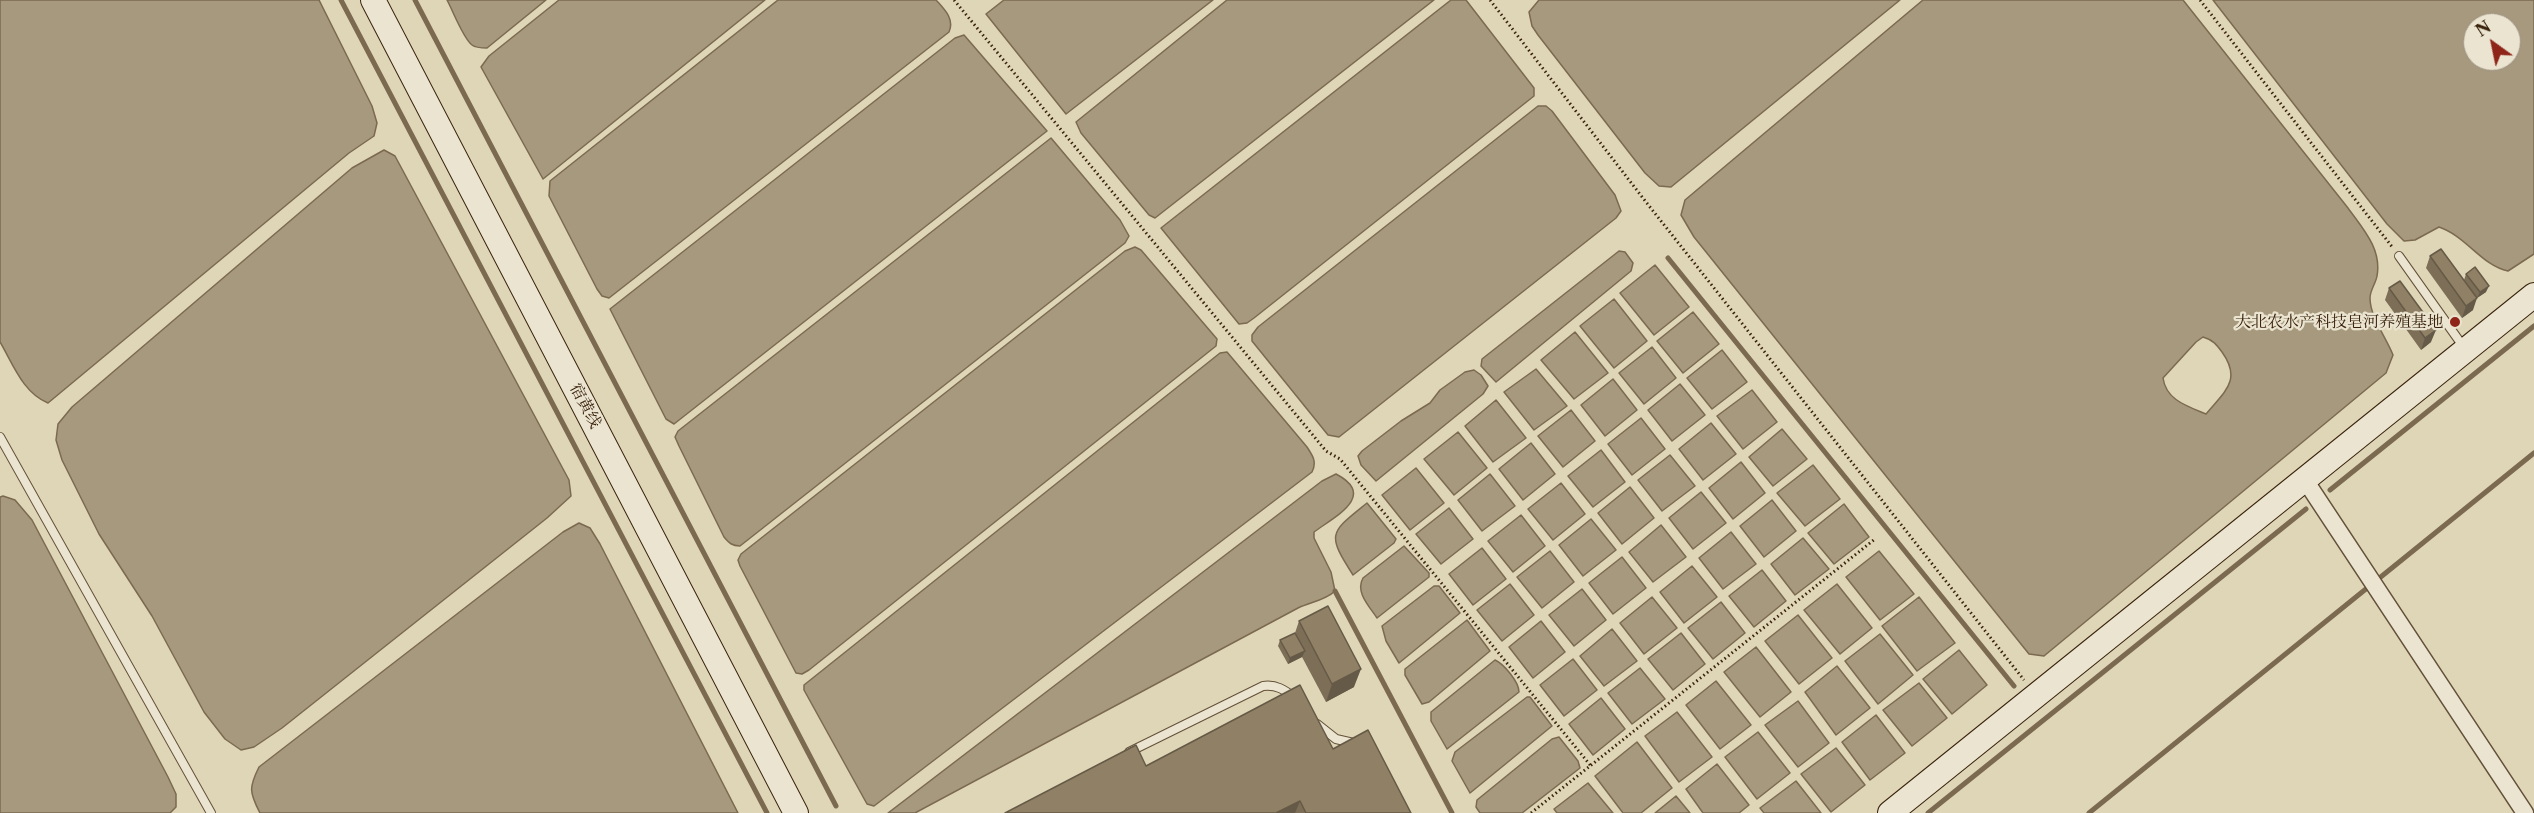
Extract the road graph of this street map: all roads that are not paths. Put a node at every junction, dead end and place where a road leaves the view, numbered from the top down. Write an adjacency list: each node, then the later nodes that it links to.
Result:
1 (373, 0): 12 (main road, 宿黄线)
2 (2399, 256): 4 (lane)
3 (2534, 295): 4 (main road)
4 (2466, 350): 6 (main road)
5 (0, 437): 11 (lane)
6 (2305, 480): 13 (main road); 14 (street)
7 (1302, 704): 10 (lane)
8 (1313, 719): 9 (lane)
9 (1366, 749)
10 (1116, 759)
11 (211, 813)
12 (796, 813)
13 (1890, 813)
14 (2525, 813)

